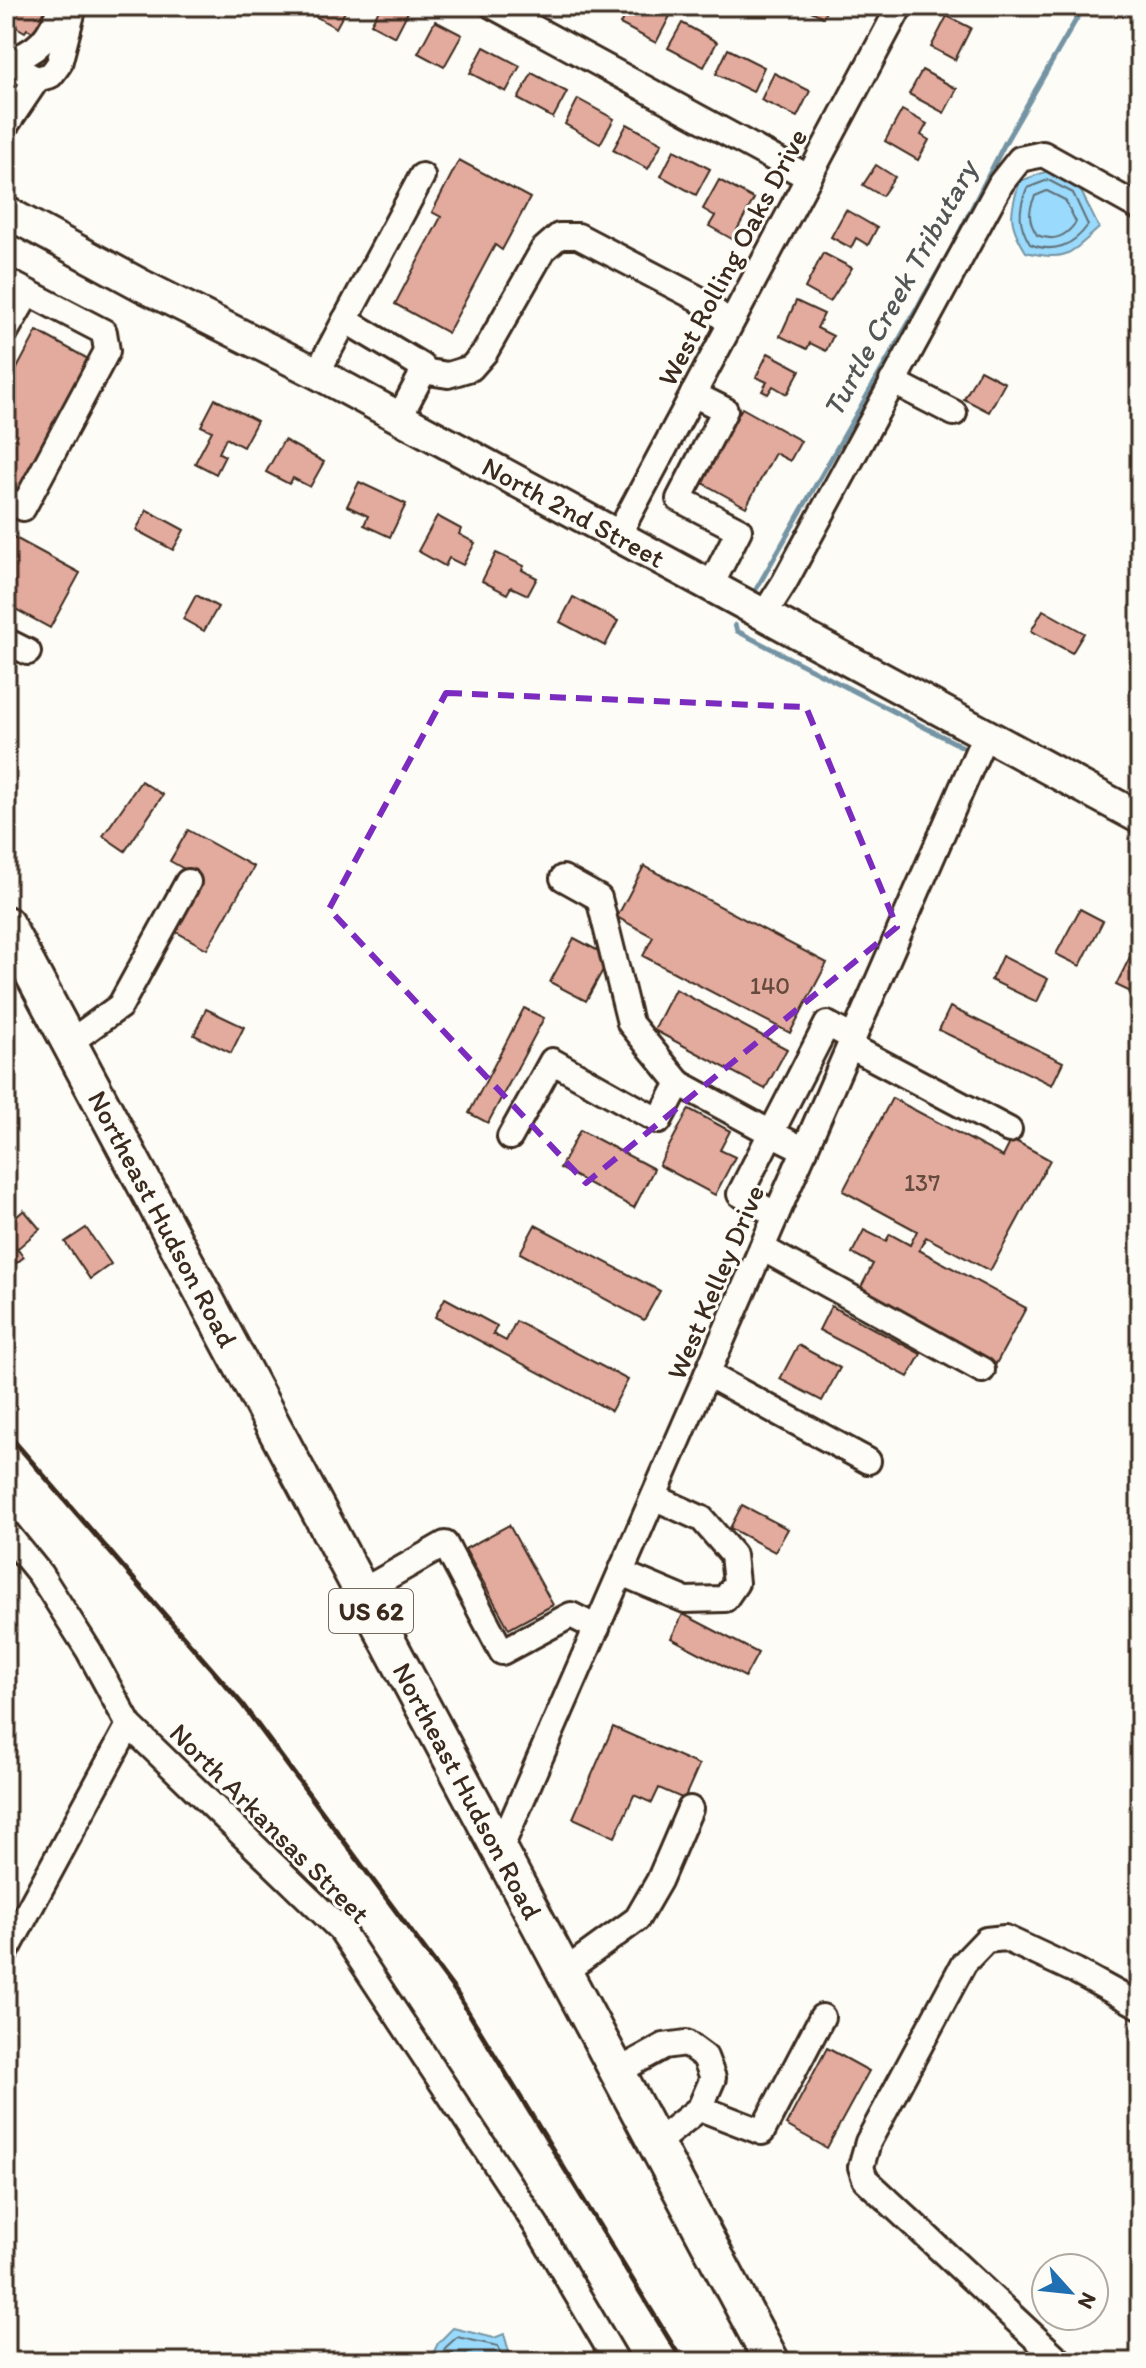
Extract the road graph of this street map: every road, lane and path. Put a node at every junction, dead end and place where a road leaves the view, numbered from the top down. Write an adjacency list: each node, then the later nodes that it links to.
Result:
1 (60, 6): 5 (street)
2 (74, 6): 6 (street)
3 (493, 6): 9 (street)
4 (900, 6): 9 (street, West Rolling Oaks Drive)
5 (6, 63): 6 (street)
6 (37, 79): 7 (street)
7 (6, 125)
8 (422, 176): 14 (street)
9 (808, 177): 15 (street, West Rolling Oaks Drive)
10 (1140, 208): 19 (street)
11 (8, 218): 18 (main road, North 2nd Street)
12 (6, 281): 13 (street)
13 (28, 293): 16 (street); 23 (street)
14 (345, 320): 17 (street); 18 (street)
15 (730, 323): 17 (street); 20 (street, West Rolling Oaks Drive)
16 (6, 331)
17 (422, 371): 22 (street)
18 (317, 373): 22 (main road, North 2nd Street)
19 (892, 381): 21 (street); 26 (street)
20 (693, 394): 24 (street, West Rolling Oaks Drive); 25 (street)
21 (954, 413)
22 (399, 418): 24 (main road, North 2nd Street)
23 (6, 499)
24 (617, 537): 25 (main road, North 2nd Street)
25 (710, 587): 26 (main road, North 2nd Street)
26 (763, 616): 29 (main road, North 2nd Street)
27 (6, 641): 28 (street)
28 (28, 652)
29 (985, 735): 30 (main road, North 2nd Street); 34 (street, West Kelley Drive)
30 (1140, 818)
31 (563, 878): 36 (street)
32 (188, 882): 35 (street)
33 (6, 924): 35 (highway, Northeast Hudson Road / US 62)
34 (852, 1042): 37 (street); 38 (street); 40 (street, West Kelley Drive)
35 (69, 1043): 49 (highway, Northeast Hudson Road / US 62)
36 (679, 1083): 38 (street); 39 (street)
37 (1009, 1130)
38 (771, 1133): 40 (street); 41 (street)
39 (510, 1137)
40 (805, 1150): 41 (street, West Kelley Drive)
41 (776, 1215): 42 (street, West Kelley Drive)
42 (762, 1248): 43 (street); 44 (street, West Kelley Drive)
43 (982, 1370)
44 (707, 1374): 45 (street); 46 (street, West Kelley Drive)
45 (868, 1461)
46 (654, 1497): 48 (street, West Kelley Drive); 48 (street)
47 (6, 1532): 51 (street, North Arkansas Street)
48 (621, 1573): 50 (street, West Kelley Drive)
49 (361, 1592): 50 (street); 53 (highway, Northeast Hudson Road / US 62)
50 (597, 1628): 53 (street, West Kelley Drive)
51 (129, 1725): 54 (street); 61 (street, North Arkansas Street)
52 (690, 1809): 55 (street)
53 (499, 1852): 55 (highway, Northeast Hudson Road / US 62)
54 (6, 1952)
55 (564, 1972): 58 (highway, Northeast Hudson Road / US 62)
56 (1140, 2006): 63 (street)
57 (822, 2017): 59 (street)
58 (617, 2072): 59 (street); 60 (highway, Northeast Hudson Road / US 62)
59 (700, 2108): 60 (street)
60 (656, 2143): 62 (highway, Northeast Hudson Road / US 62)
61 (617, 2362)
62 (772, 2362)
63 (1061, 2362)

